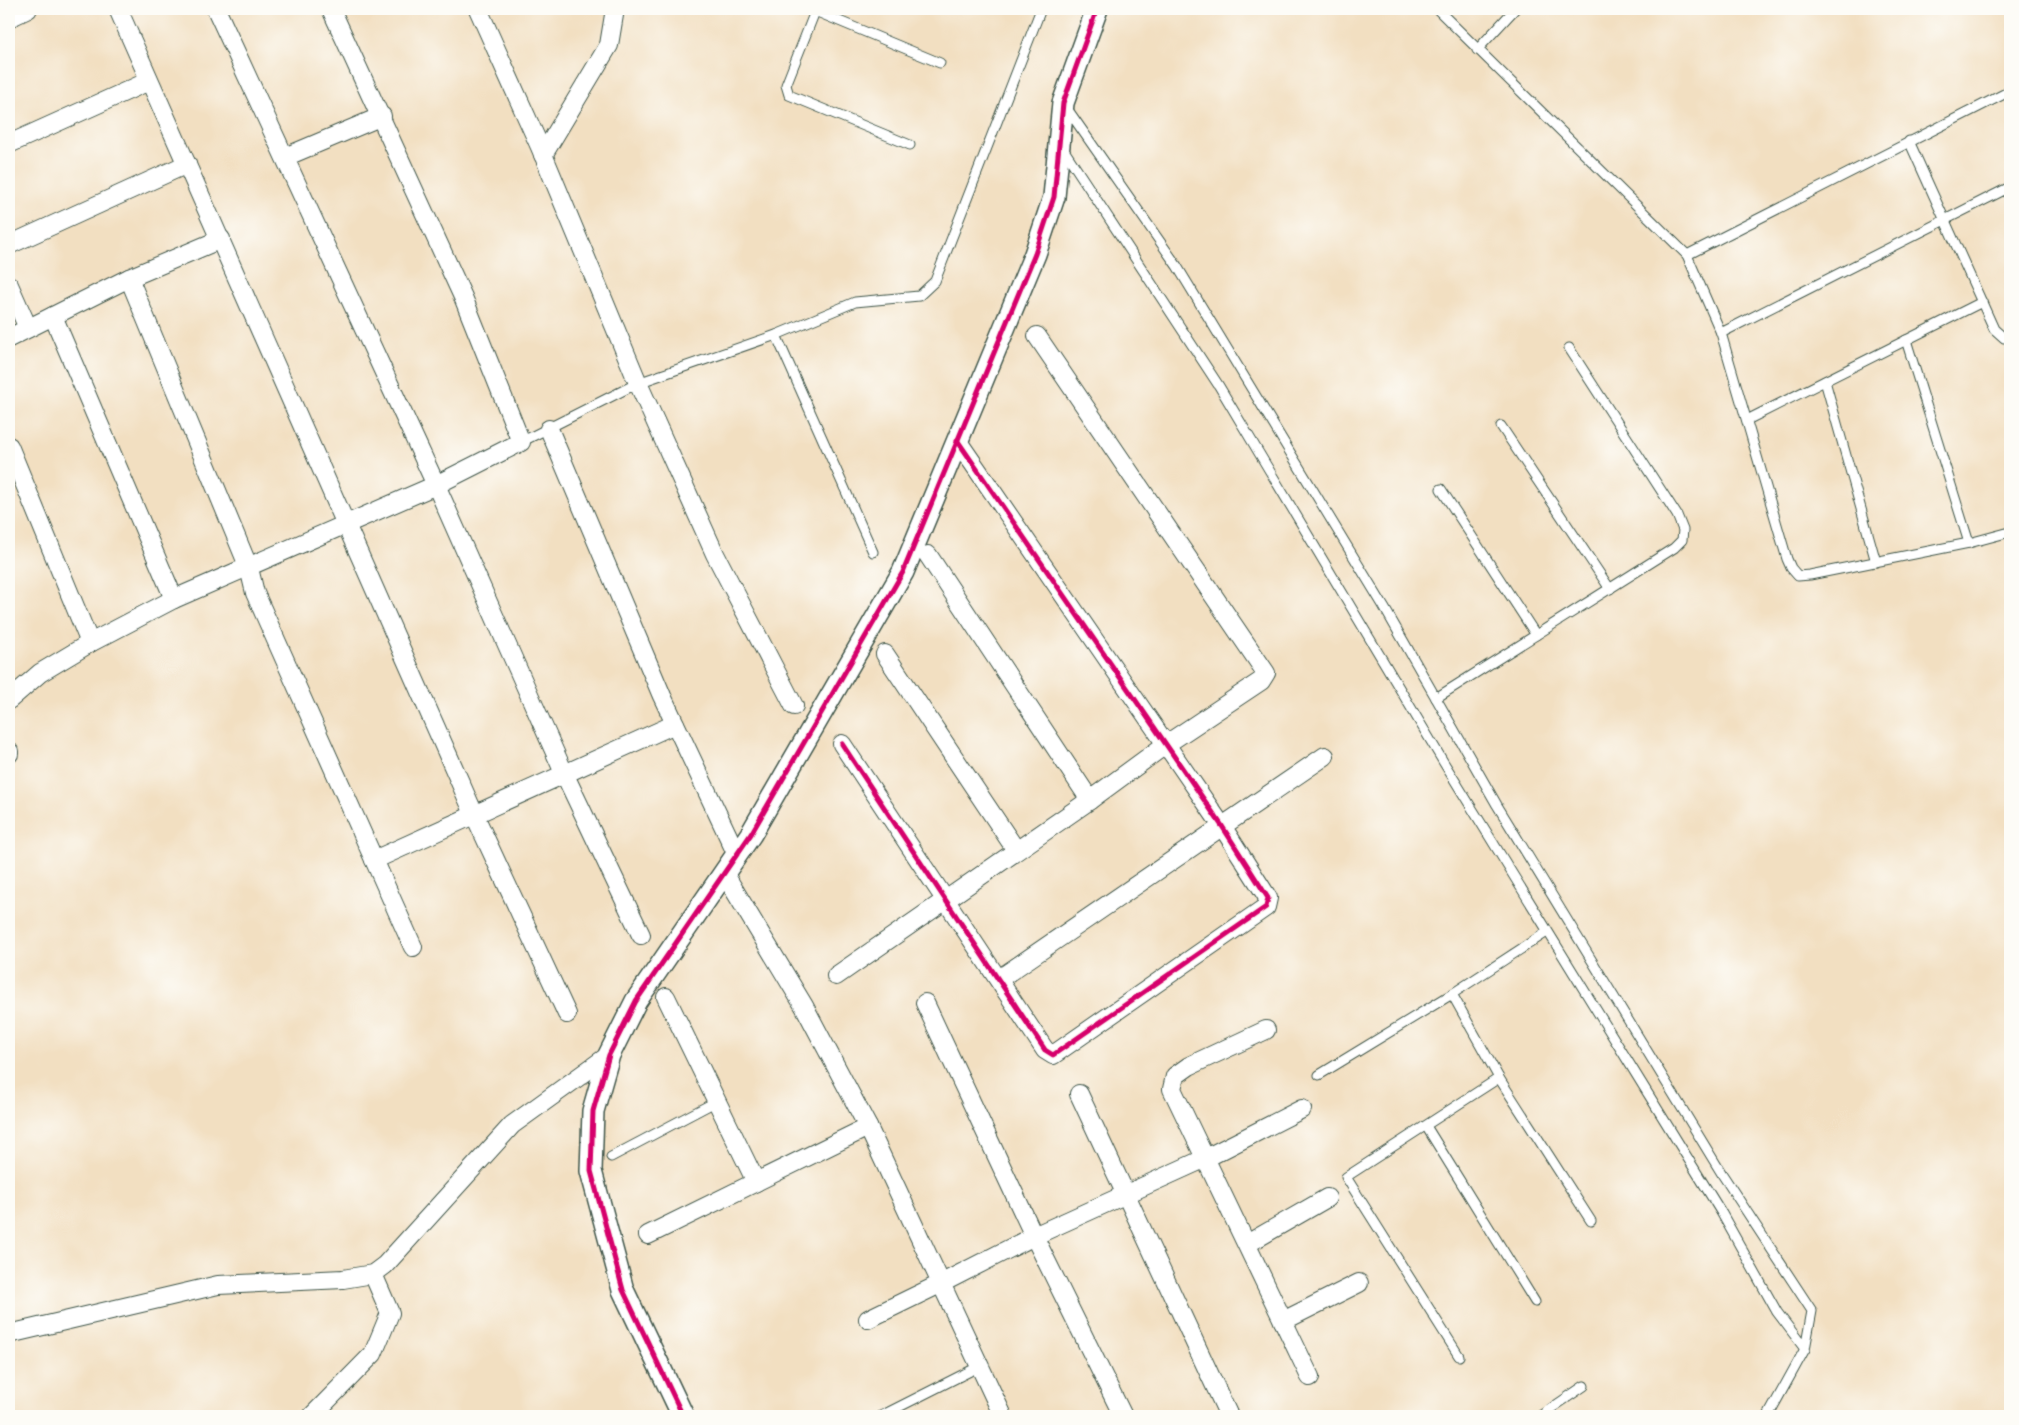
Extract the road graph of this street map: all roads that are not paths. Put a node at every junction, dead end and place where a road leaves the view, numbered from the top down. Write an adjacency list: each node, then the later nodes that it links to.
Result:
1 (28, 9): 12 (street)
2 (118, 9): 15 (street)
3 (216, 9): 24 (street)
4 (331, 9): 18 (street)
5 (478, 9): 23 (street)
6 (615, 9): 23 (street)
7 (1041, 9): 38 (lane)
8 (1097, 9): 17 (street)
9 (1437, 9): 13 (lane)
10 (1515, 9): 13 (lane)
11 (816, 10): 14 (lane); 22 (lane)
12 (9, 18)
13 (1477, 50): 30 (lane)
14 (940, 63)
15 (149, 81): 21 (street); 25 (street)
16 (2010, 91): 19 (lane)
17 (1063, 103): 20 (street); 65 (lane)
18 (382, 116): 24 (street); 49 (street)
19 (1909, 141): 27 (lane); 30 (lane)
20 (1059, 143): 48 (street); 81 (lane)
21 (9, 144)
22 (910, 144)
23 (543, 155): 44 (street)
24 (285, 157): 51 (street)
25 (187, 164): 28 (street); 29 (street)
26 (2010, 186): 27 (lane)
27 (1945, 220): 33 (lane); 36 (lane)
28 (220, 239): 31 (street); 53 (street)
29 (9, 245)
30 (1687, 255): 36 (lane)
31 (129, 278): 34 (street); 59 (street)
32 (9, 285): 35 (street)
33 (1982, 302): 37 (lane); 41 (lane)
34 (53, 316): 35 (street); 61 (street)
35 (28, 328): 40 (street)
36 (1722, 333): 45 (lane)
37 (2010, 334)
38 (776, 335): 44 (lane); 56 (lane)
39 (1037, 336): 70 (street)
40 (9, 338)
41 (1906, 340): 43 (lane); 55 (lane)
42 (1569, 348): 60 (lane)
43 (1825, 381): 45 (lane); 58 (lane)
44 (638, 384): 47 (lane); 67 (street)
45 (1748, 420): 58 (lane)
46 (1501, 426): 60 (lane)
47 (549, 429): 49 (lane); 68 (street)
48 (958, 440): 70 (street); 77 (street)
49 (521, 442): 51 (street)
50 (9, 446): 63 (street)
51 (436, 485): 53 (street); 72 (street)
52 (1441, 489): 62 (lane)
53 (347, 524): 59 (street); 74 (street)
54 (2010, 532): 55 (lane)
55 (1969, 543): 58 (lane)
56 (873, 552)
57 (928, 555): 73 (street)
58 (1876, 562)
59 (249, 568): 61 (street); 78 (street)
60 (1610, 589): 62 (lane)
61 (174, 599): 63 (street)
62 (1536, 635): 65 (lane)
63 (90, 643): 66 (street)
64 (885, 654): 76 (street)
65 (1436, 698): 115 (lane)
66 (9, 700)
67 (794, 706)
68 (675, 724): 72 (street); 77 (street)
69 (842, 744): 80 (street)
70 (1165, 745): 73 (street); 75 (street)
71 (1325, 756): 75 (street)
72 (564, 773): 74 (street); 82 (street)
73 (1090, 800): 76 (street)
74 (475, 816): 78 (street); 89 (street)
75 (1222, 826): 85 (street); 85 (street)
76 (1016, 850): 80 (street)
77 (737, 855): 79 (street)
78 (374, 860): 83 (street)
79 (724, 873): 91 (street); 98 (street)
80 (945, 899): 84 (street); 85 (street)
81 (1547, 932): 86 (lane); 115 (lane)
82 (641, 935)
83 (413, 947)
84 (836, 976)
85 (998, 979)
86 (1452, 994): 92 (lane); 93 (lane)
87 (666, 997): 95 (street)
88 (926, 1004): 106 (street)
89 (567, 1014)
90 (1266, 1030): 100 (street)
91 (609, 1055): 108 (street); 121 (street)
92 (1319, 1075)
93 (1500, 1078): 97 (lane); 104 (lane)
94 (1078, 1094): 102 (street)
95 (718, 1101): 99 (lane); 101 (street)
96 (1302, 1109): 100 (street)
97 (1426, 1126): 111 (lane); 116 (lane)
98 (868, 1127): 101 (street); 109 (street)
99 (611, 1157)
100 (1206, 1158): 102 (street); 107 (street)
101 (756, 1182): 105 (street)
102 (1126, 1193): 106 (street); 125 (street)
103 (1326, 1198): 107 (street)
104 (1591, 1222)
105 (648, 1235)
106 (1034, 1236): 109 (street); 124 (street)
107 (1246, 1244): 113 (street)
108 (373, 1274): 114 (street); 120 (street)
109 (942, 1283): 112 (street); 117 (street)
110 (1360, 1283): 113 (street)
111 (1535, 1302)
112 (868, 1319)
113 (1283, 1321): 118 (street)
114 (9, 1334)
115 (1805, 1349): 127 (lane)
116 (1459, 1356)
117 (980, 1366): 122 (lane); 123 (street)
118 (1310, 1378)
119 (1584, 1386): 126 (lane)
120 (312, 1416)
121 (683, 1416)
122 (881, 1416)
123 (1003, 1416)
124 (1123, 1416)
125 (1229, 1416)
126 (1540, 1416)
127 (1768, 1416)

